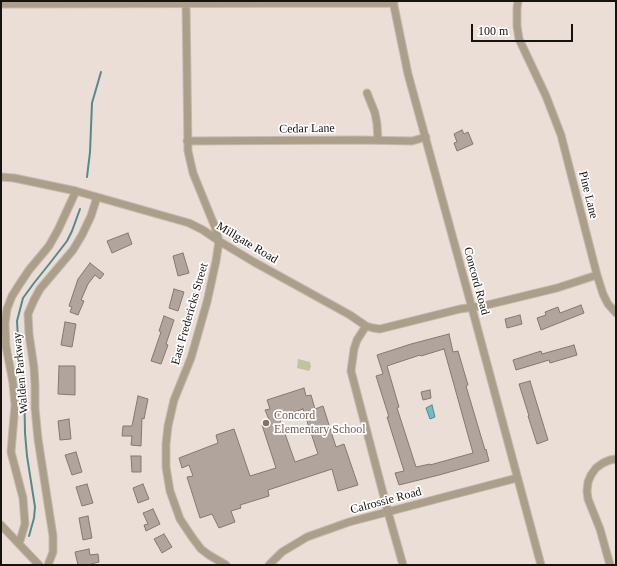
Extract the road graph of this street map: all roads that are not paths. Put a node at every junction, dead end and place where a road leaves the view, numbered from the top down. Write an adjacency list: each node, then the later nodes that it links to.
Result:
1 (518, 1): 13 (street, Pine Lane)
2 (393, 2): 3 (street); 6 (street, Concord Road)
3 (186, 3): 4 (street); 8 (street, East Fredericks Street)
4 (1, 4)
5 (367, 93): 7 (street)
6 (426, 137): 7 (street, Cedar Lane); 14 (street, Concord Road)
7 (378, 140): 8 (street, Cedar Lane)
8 (187, 141): 12 (street, East Fredericks Street)
9 (1, 177): 10 (street, Millgate Road)
10 (76, 191): 11 (street, Millgate Road); 21 (street, Walden Parkway)
11 (97, 197): 12 (street, Millgate Road); 23 (street, Walden Parkway)
12 (219, 241): 16 (street, Millgate Road); 24 (street, East Fredericks Street)
13 (597, 275): 14 (street); 15 (street, Pine Lane)
14 (472, 308): 16 (street, Millgate Road); 18 (street, Concord Road)
15 (616, 312)
16 (366, 326): 19 (street)
17 (616, 458): 28 (street)
18 (517, 478): 19 (street, Calrossie Road); 27 (street, Concord Road)
19 (388, 512): 25 (street, Calrossie Road); 26 (street)
20 (1, 525): 21 (street)
21 (19, 544): 22 (street)
22 (39, 565)
23 (48, 565)
24 (226, 565)
25 (270, 565)
26 (403, 565)
27 (540, 565)
28 (610, 565)

